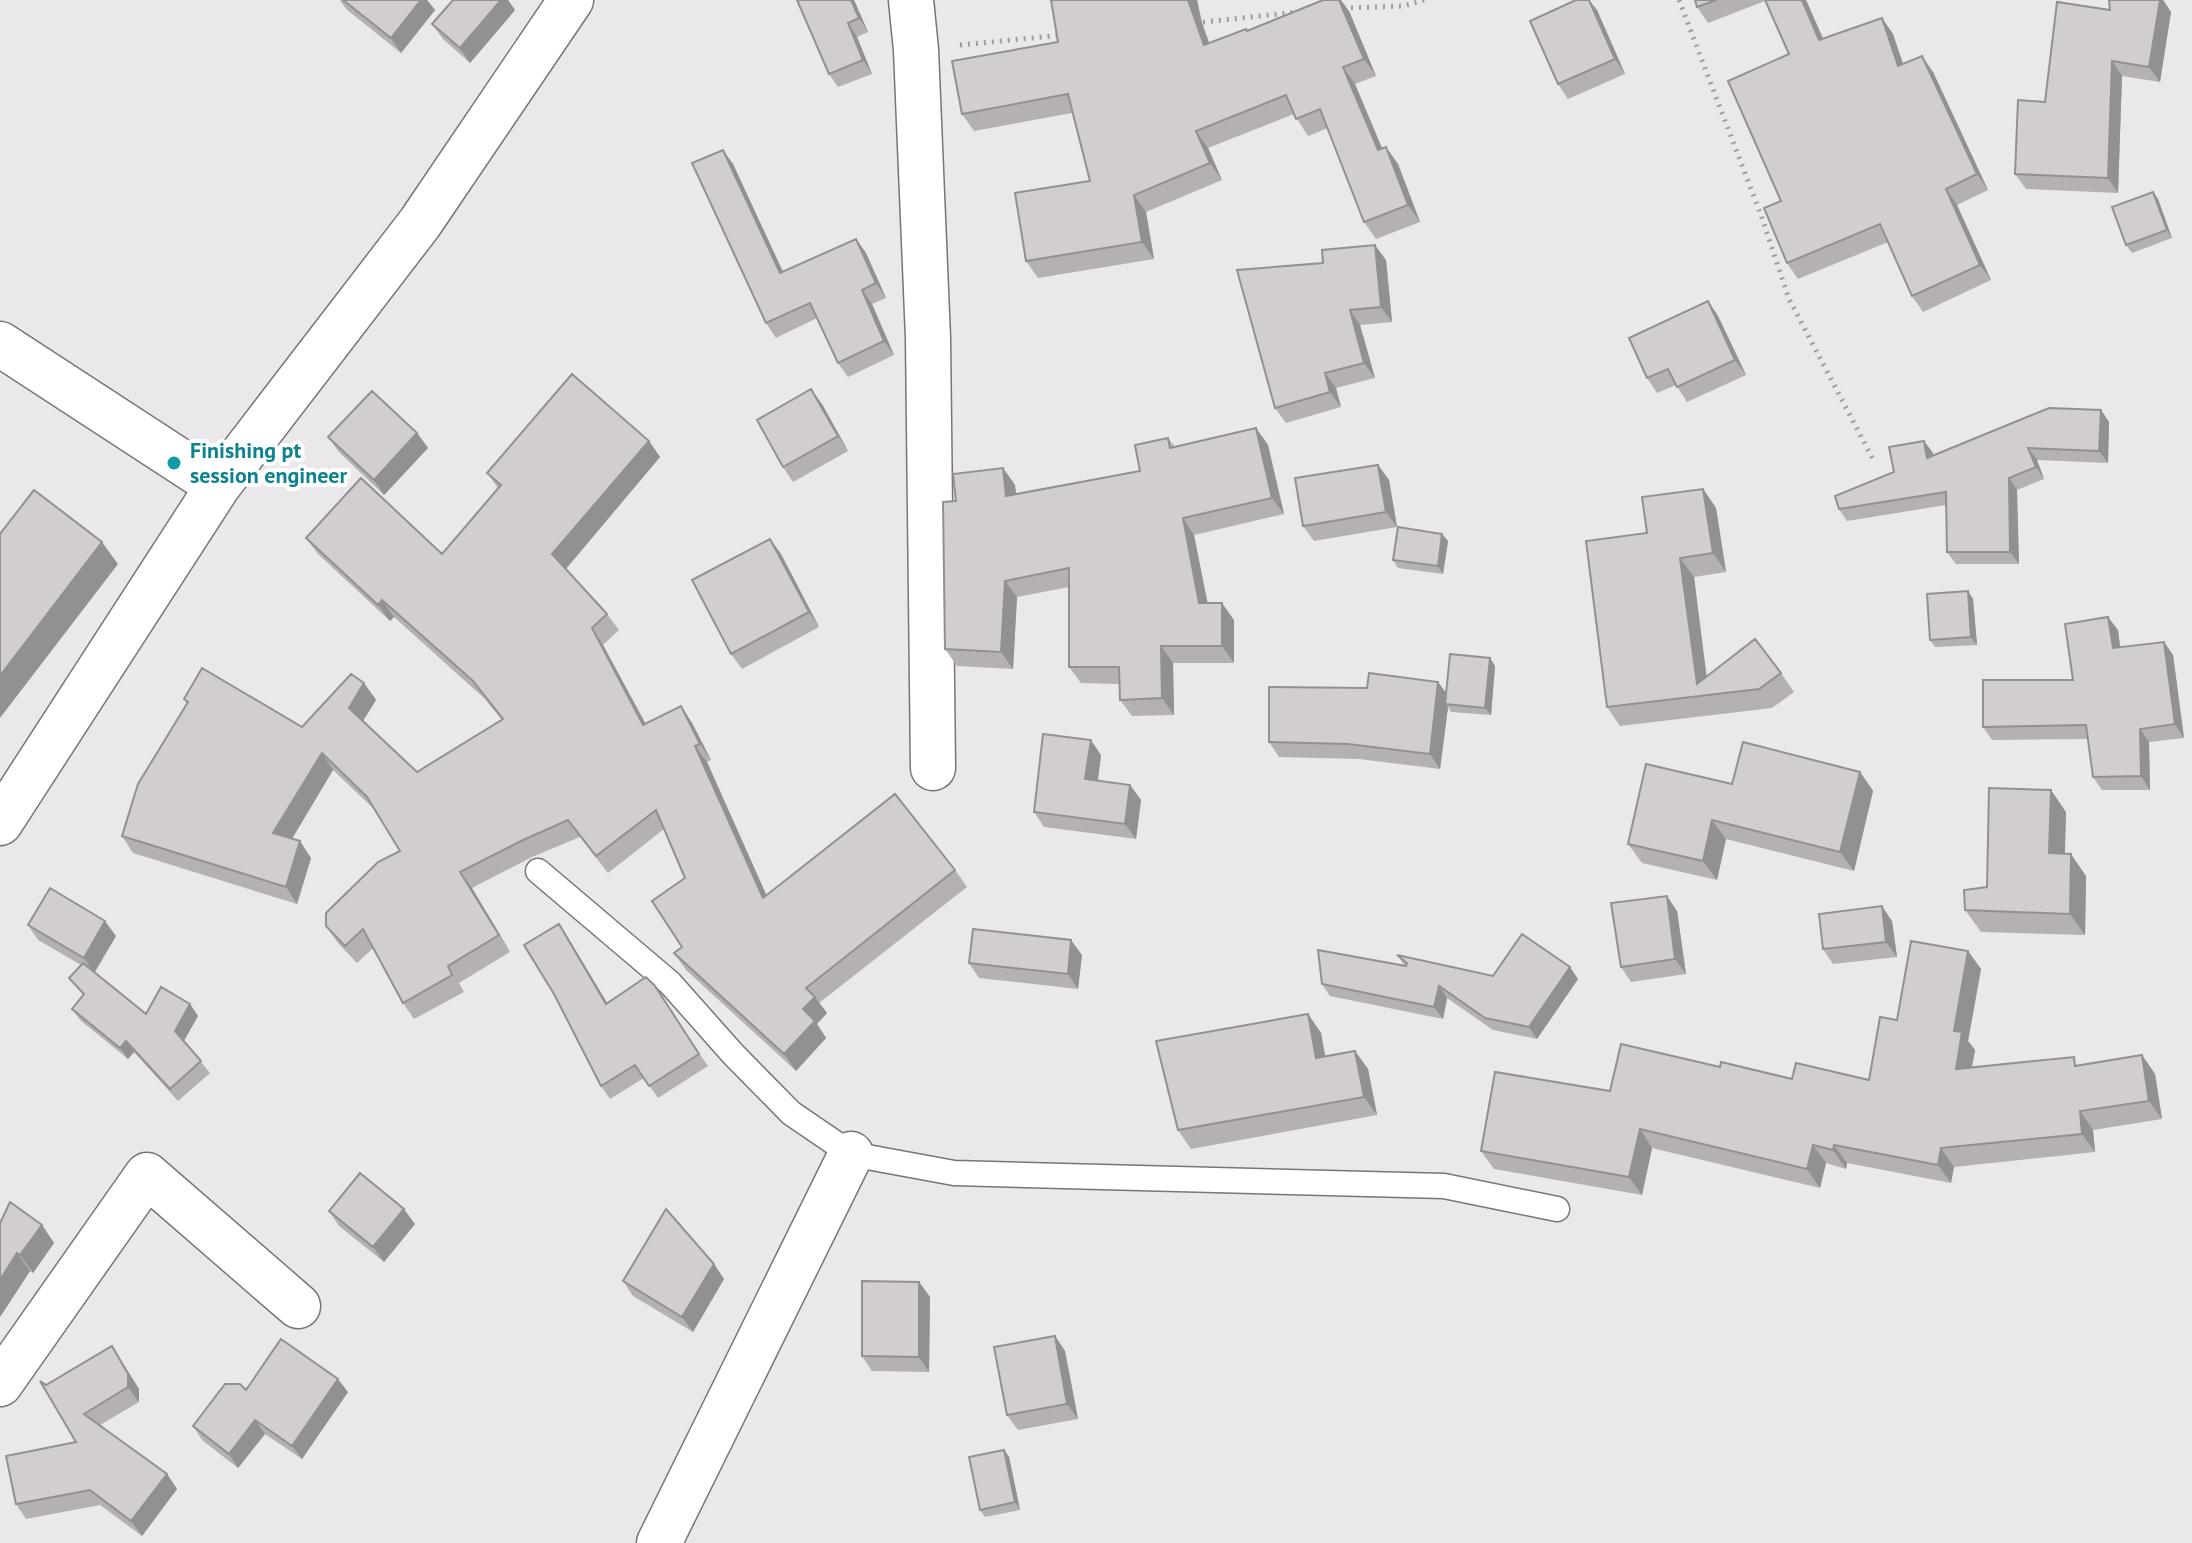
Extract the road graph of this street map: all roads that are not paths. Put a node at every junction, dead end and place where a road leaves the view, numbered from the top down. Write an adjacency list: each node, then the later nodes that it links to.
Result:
1 (571, 0): 4 (street)
2 (911, 0): 5 (street)
3 (0, 344): 4 (street)
4 (218, 486): 6 (street)
5 (933, 768)
6 (0, 823)
7 (538, 871): 8 (lane)
8 (851, 1154): 9 (lane); 12 (street)
9 (1557, 1209)
10 (298, 1306): 11 (street)
11 (0, 1384)
12 (659, 1543)

